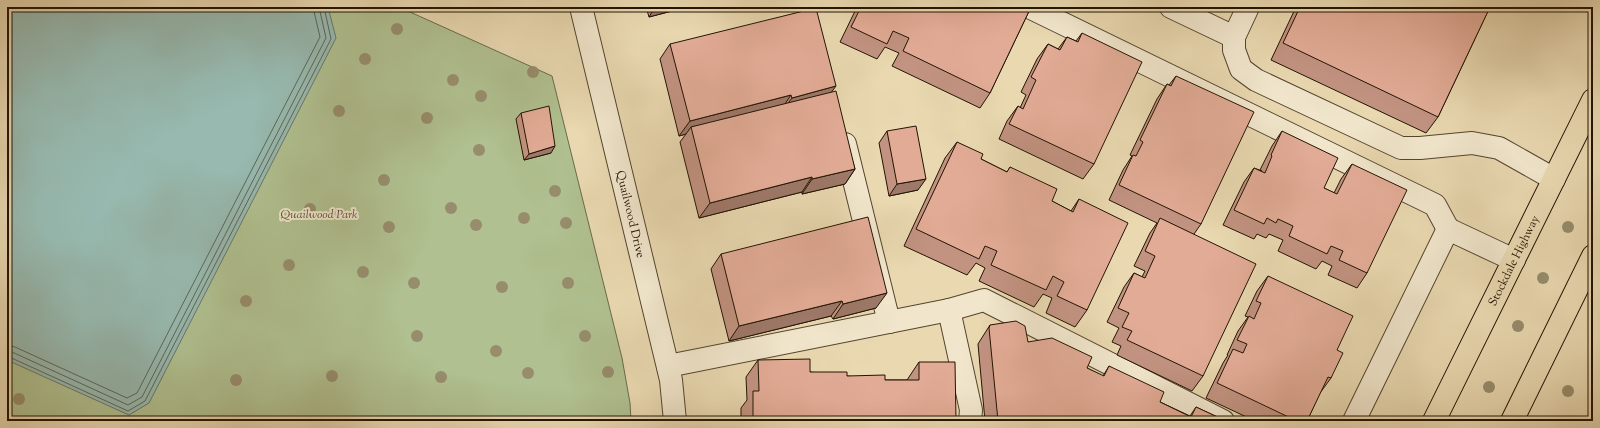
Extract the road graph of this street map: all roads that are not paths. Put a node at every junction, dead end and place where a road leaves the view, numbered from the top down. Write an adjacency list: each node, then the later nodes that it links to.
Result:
1 (581, 7): 14 (street, Quailwood Drive)
2 (1029, 7): 9 (street)
3 (1171, 7): 5 (street)
4 (1248, 7): 5 (street)
5 (1234, 37): 8 (street)
6 (1593, 100): 8 (main road, Stockdale Highway)
7 (840, 122): 13 (street)
8 (1554, 179): 11 (main road, Stockdale Highway)
9 (1448, 229): 11 (street); 18 (street)
10 (1593, 256): 20 (main road)
11 (1514, 260): 19 (main road, Stockdale Highway)
12 (949, 310): 13 (street); 16 (street); 17 (street)
13 (888, 322): 14 (street)
14 (668, 366): 15 (street, Quailwood Drive)
15 (675, 421)
16 (970, 421)
17 (1223, 421)
18 (1354, 421)
19 (1434, 421)
20 (1512, 421)

